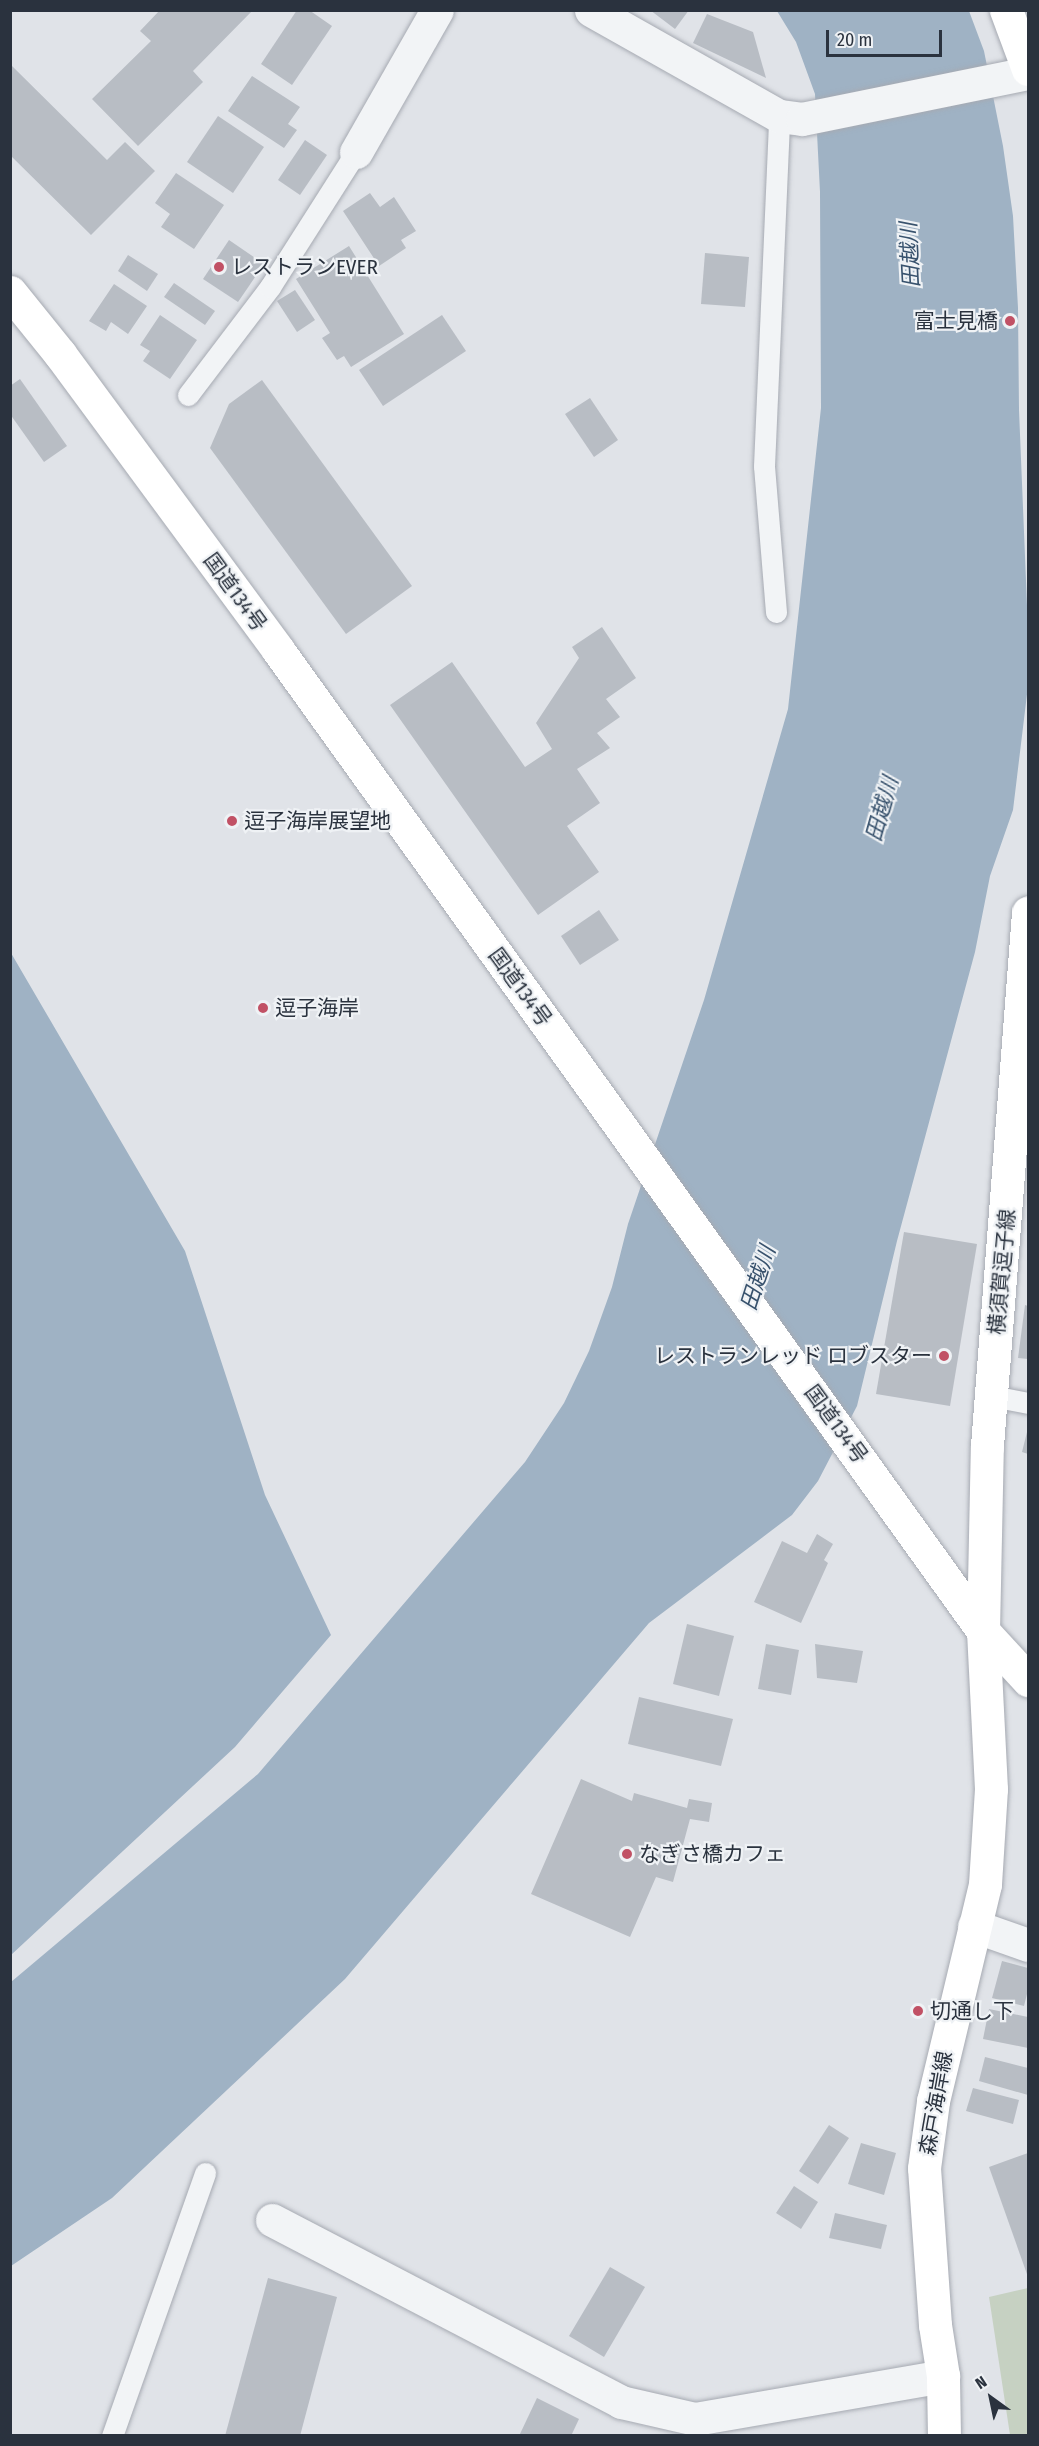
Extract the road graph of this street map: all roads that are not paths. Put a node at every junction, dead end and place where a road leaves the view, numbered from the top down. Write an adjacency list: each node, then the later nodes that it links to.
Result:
1 (437, 10): 6 (street)
2 (591, 10): 5 (street)
3 (1009, 11): 4 (main road)
4 (1019, 75): 5 (street)
5 (791, 117): 9 (lane)
6 (356, 152): 8 (lane)
7 (10, 292): 15 (main road, 国道134号)
8 (188, 395)
9 (776, 612)
10 (1029, 913): 11 (main road, 横須賀逗子線)
11 (1026, 973): 12 (main road, 横須賀逗子線)
12 (1022, 1113): 13 (main road, 横須賀逗子線)
13 (992, 1396): 14 (lane); 15 (main road, 横須賀逗子線)
14 (1029, 1403)
15 (983, 1631): 16 (main road, 国道134号); 17 (main road, 森戸海岸線)
16 (1029, 1680)
17 (974, 1926): 18 (street); 21 (main road, 森戸海岸線)
18 (1029, 1945)
19 (205, 2173): 22 (lane)
20 (272, 2220): 21 (street)
21 (942, 2376): 23 (main road, 森戸海岸線)
22 (112, 2436)
23 (944, 2436)

